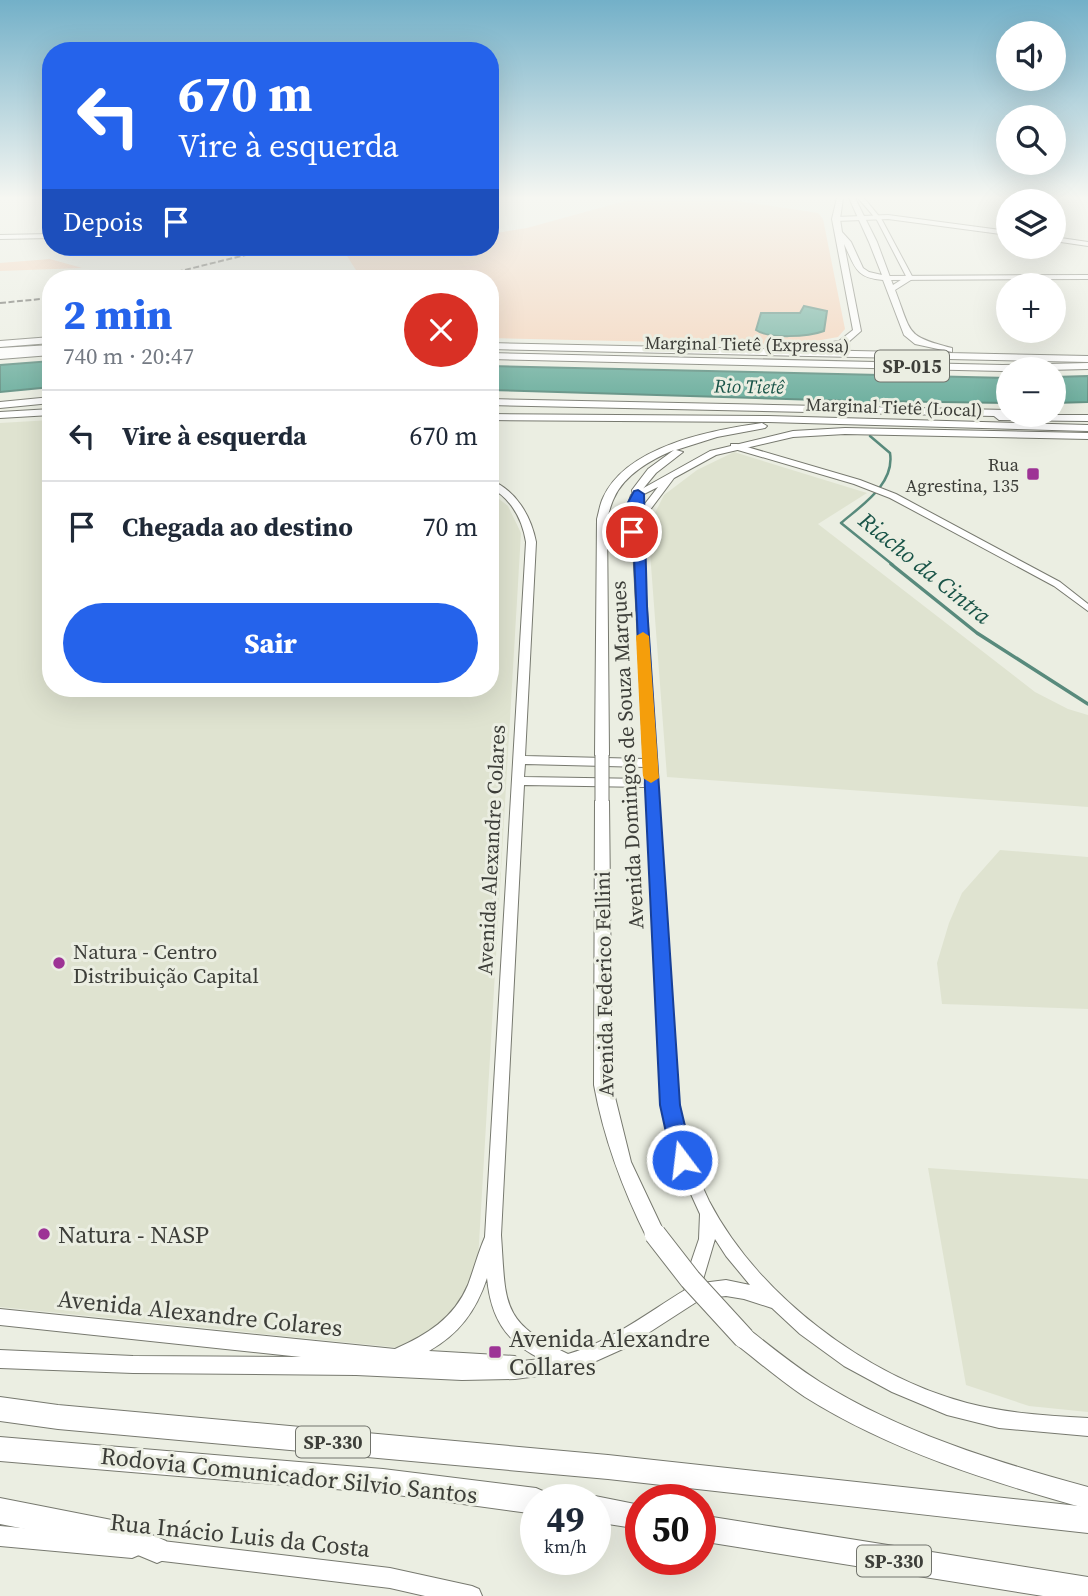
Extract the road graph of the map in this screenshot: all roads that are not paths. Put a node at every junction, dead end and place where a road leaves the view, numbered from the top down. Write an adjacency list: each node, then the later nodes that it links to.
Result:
1 (845, 272): 13 (highway)
2 (861, 272): 6 (highway)
3 (885, 272): 6 (highway)
4 (907, 272): 7 (street)
5 (1088, 277): 7 (main road)
6 (887, 278): 7 (main road); 8 (highway)
7 (910, 278): 8 (highway)
8 (891, 289): 16 (highway)
9 (42, 341): 14 (highway)
10 (499, 344): 11 (highway)
11 (532, 345): 13 (highway); 17 (highway); 19 (highway)
12 (42, 348): 14 (highway)
13 (749, 348): 16 (highway)
14 (0, 349): 15 (highway)
15 (42, 350)
16 (985, 353): 17 (highway)
17 (1088, 355)
18 (499, 356): 19 (highway, Marginal Tietê (Expressa) / SP-015)
19 (737, 361): 20 (highway, Marginal Tietê (Expressa) / SP-015)
20 (1088, 366)
21 (42, 401): 23 (highway)
22 (499, 402): 25 (highway, SP-015)
23 (0, 405)
24 (499, 408): 27 (highway)
25 (925, 412): 28 (highway, SP-015); 33 (highway)
26 (42, 413): 30 (highway)
27 (717, 413): 33 (highway); 36 (highway)
28 (996, 413)
29 (1066, 414): 31 (highway)
30 (0, 415)
31 (1088, 415): 33 (highway)
32 (499, 417): 34 (highway, Marginal Tietê (Local))
33 (974, 417)
34 (836, 422): 35 (highway, Avenida Federico Fellini); 36 (highway, Marginal Tietê (Local))
35 (764, 425): 42 (highway); 63 (highway, Avenida Federico Fellini, bridge)
36 (878, 427): 37 (highway, Marginal Tietê (Local)); 38 (main road, Avenida Domingos de Souza Marques); 39 (main road, Avenida Domingos de Souza Marques)
37 (1088, 428)
38 (1088, 436)
39 (734, 446): 40 (main road, Avenida Domingos de Souza Marques); 45 (street)
40 (670, 477): 42 (main road, Avenida Domingos de Souza Marques); 43 (main road, Avenida Domingos de Souza Marques)
41 (499, 491): 46 (main road, Avenida Alexandre Colares)
42 (638, 494): 43 (highway); 44 (main road, Avenida Domingos de Souza Marques)
43 (641, 519): 44 (main road, Avenida Domingos de Souza Marques)
44 (638, 547): 47 (main road, Avenida Domingos de Souza Marques)
45 (1088, 608)
46 (519, 761): 47 (main road); 48 (main road, Avenida Alexandre Colares)
47 (650, 763): 49 (main road, Avenida Domingos de Souza Marques)
48 (518, 781): 49 (main road); 51 (main road, Avenida Alexandre Colares)
49 (651, 783): 50 (main road, Avenida Domingos de Souza Marques)
50 (707, 1214): 52 (main road, Avenida Alexandre Colares); 53 (main road, Avenida Domingos de Souza Marques)
51 (493, 1235): 55 (main road, Avenida Alexandre Colares); 57 (main road, Avenida Alexandre Colares)
52 (679, 1303): 53 (main road, Avenida Alexandre Colares); 57 (main road, Avenida Alexandre Colares)
53 (781, 1304): 61 (main road, Avenida Domingos de Souza Marques)
54 (0, 1317): 55 (main road, Avenida Alexandre Colares)
55 (394, 1358): 59 (main road, Avenida Alexandre Colares)
56 (0, 1359): 58 (main road)
57 (568, 1363): 59 (main road, Avenida Alexandre Colares)
58 (365, 1366): 59 (main road, Avenida Alexandre Colares)
59 (532, 1368)
60 (0, 1411): 66 (highway, Rodovia Comunicador Silvio Santos / SP-330)
61 (1088, 1427)
62 (0, 1449): 64 (highway, Rodovia Comunicador Silvio Santos / SP-330)
63 (1088, 1498)
64 (520, 1499)
65 (0, 1511): 69 (highway)
66 (1088, 1520)
67 (716, 1531): 70 (highway, SP-330)
68 (0, 1536): 69 (main road, Rua Inácio Luis da Costa)
69 (157, 1550): 71 (main road, Rua Inácio Luis da Costa)
70 (1088, 1590)
71 (472, 1596)

